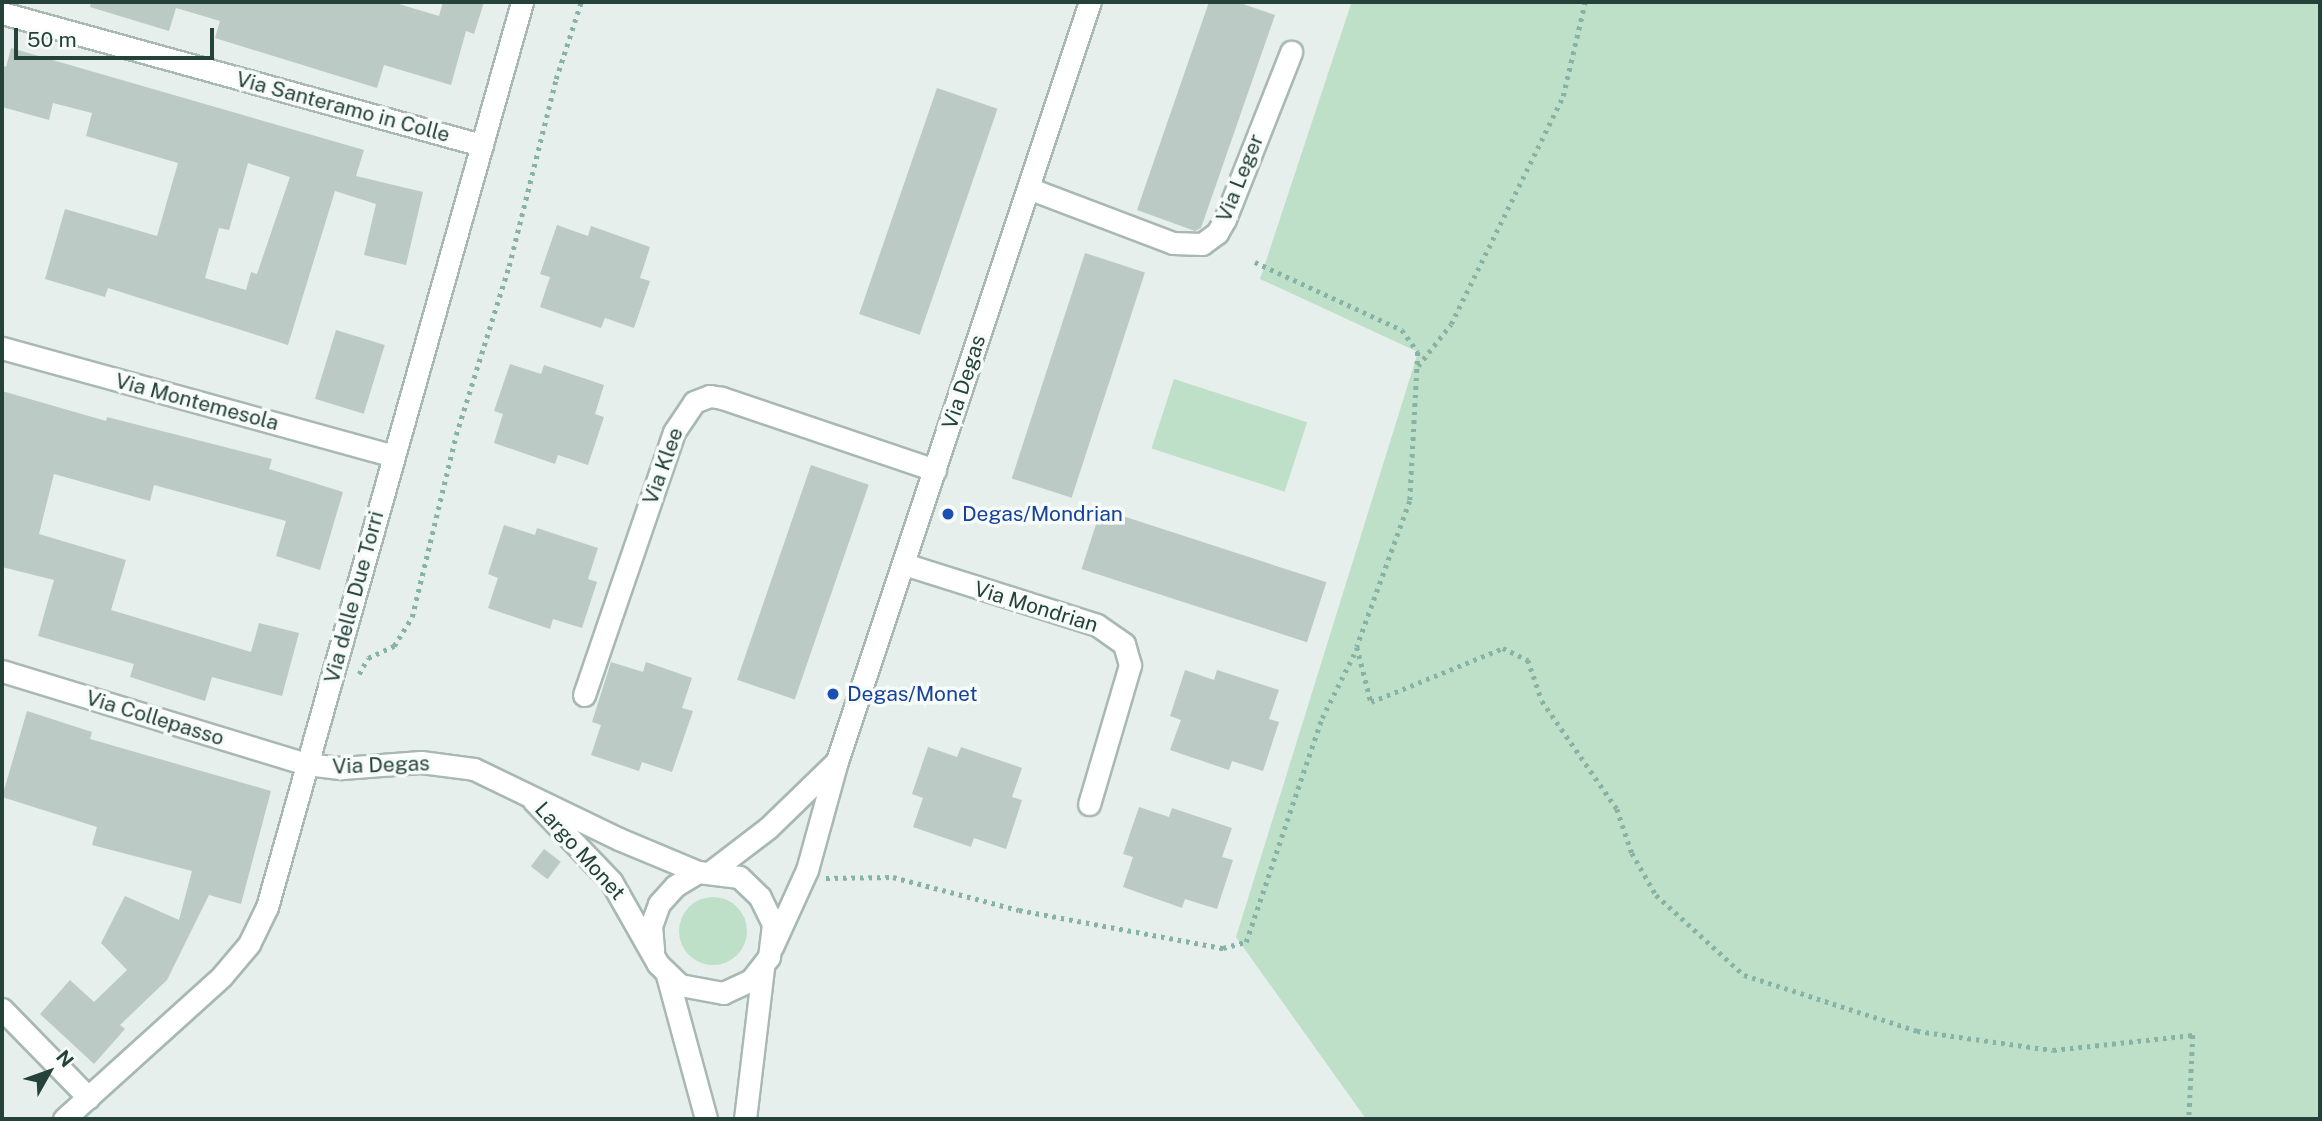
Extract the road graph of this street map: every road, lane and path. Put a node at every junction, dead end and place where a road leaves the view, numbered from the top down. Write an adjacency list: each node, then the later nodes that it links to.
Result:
1 (522, 2): 7 (street, Via delle Due Torri)
2 (581, 2): 16 (path)
3 (1090, 2): 8 (street, Via Degas)
4 (1585, 2): 11 (path)
5 (2, 13): 7 (street, Via Santeramo in Colle)
6 (1291, 52): 8 (street, Via Leger)
7 (482, 145): 12 (street, Via delle Due Torri)
8 (1028, 188): 13 (street, Via Degas)
9 (1255, 262): 11 (path)
10 (2, 348): 12 (street, Via Montemesola)
11 (1417, 367): 15 (path)
12 (393, 456): 16 (street, Via delle Due Torri)
13 (935, 470): 14 (street, Via Degas); 18 (street, Via Klee)
14 (904, 564): 19 (street, Via Degas); 22 (street, Via Mondrian)
15 (1357, 647): 24 (path); 34 (path)
16 (334, 668): 20 (street, Via delle Due Torri)
17 (2, 671): 20 (street, Via Collepasso)
18 (584, 695)
19 (837, 761): 23 (street, Via Degas); 24 (street, Via Degas)
20 (307, 764): 21 (street, Via Degas); 30 (street, Via delle Due Torri)
21 (532, 799): 23 (street, Largo Monet); 26 (street, Largo Monet)
22 (1089, 804)
23 (706, 871): 25 (street, Largo Monet); 26 (street)
24 (804, 879): 25 (street, Via Degas)
25 (772, 947): 27 (street)
26 (653, 951): 28 (street, Largo Monet)
27 (762, 968): 28 (street); 33 (street)
28 (667, 975): 32 (street, Largo Monet)
29 (2, 1009): 30 (street)
30 (89, 1098): 31 (street, Via delle Due Torri)
31 (64, 1119)
32 (706, 1119)
33 (745, 1119)
34 (2189, 1119)

